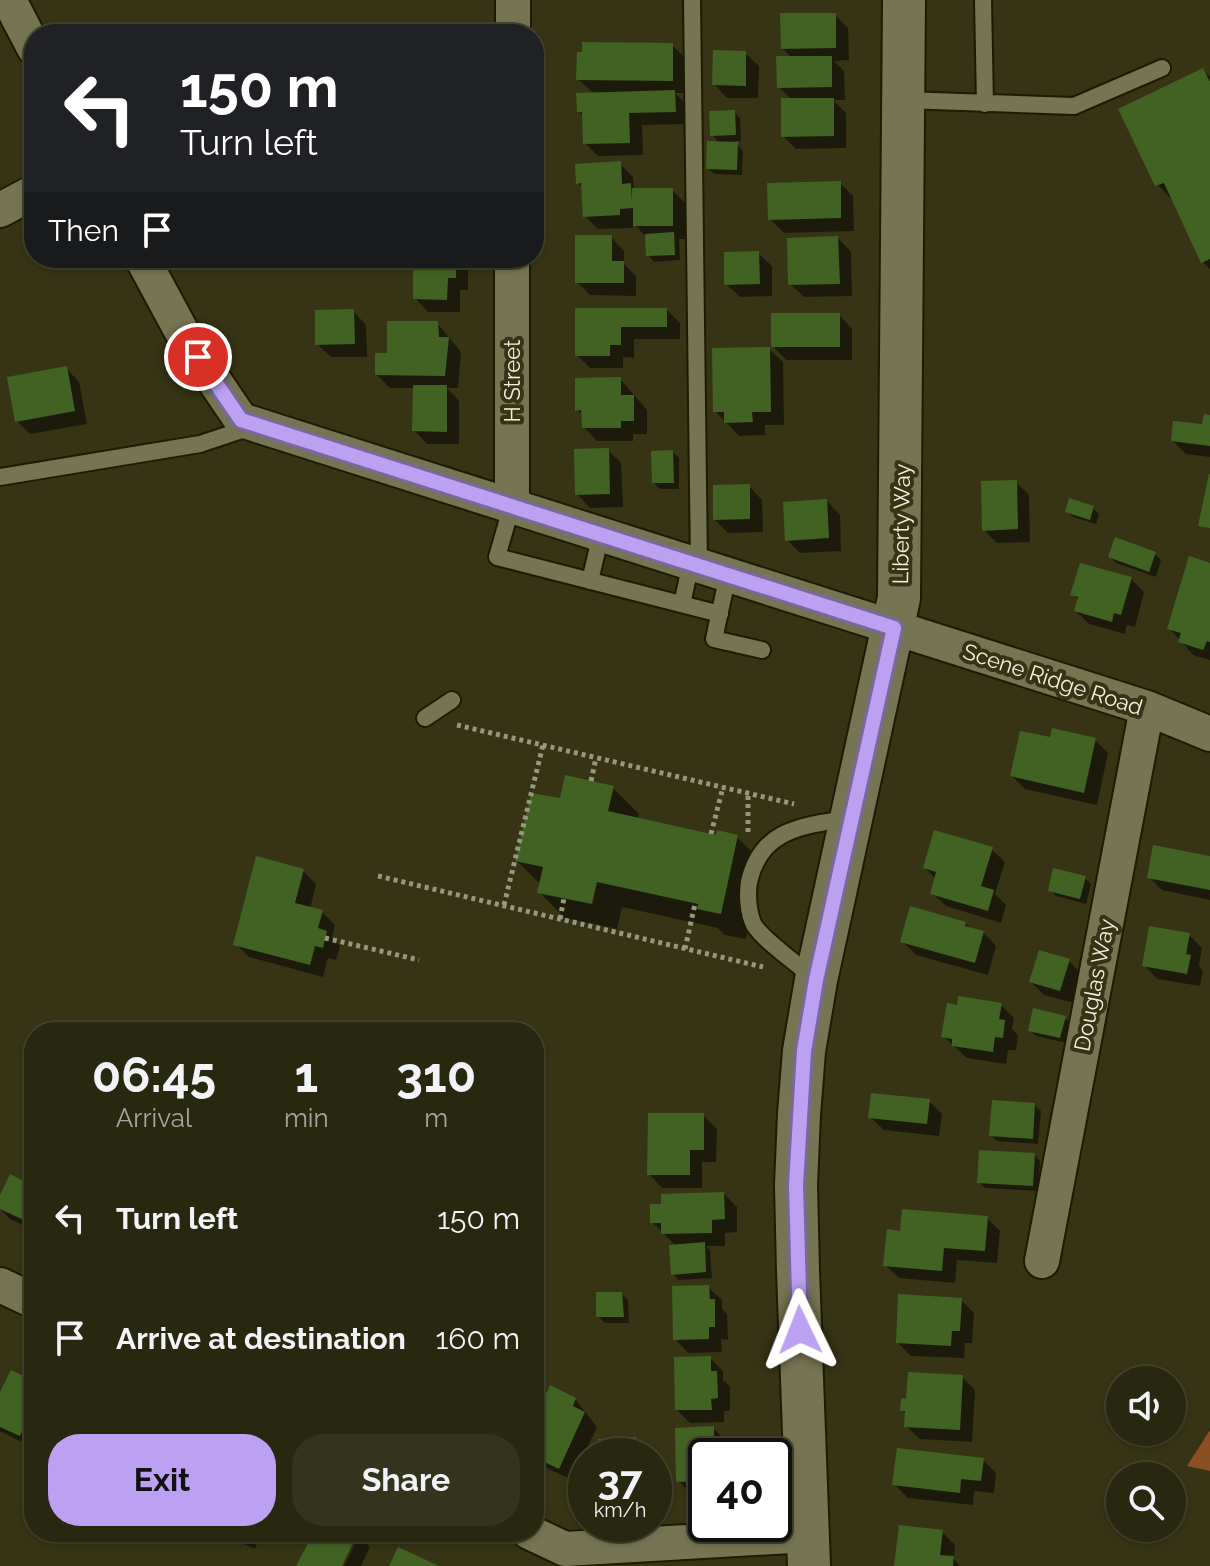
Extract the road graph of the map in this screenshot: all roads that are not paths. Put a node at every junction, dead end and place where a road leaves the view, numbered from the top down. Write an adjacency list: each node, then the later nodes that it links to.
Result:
1 (9, 0): 7 (street)
2 (513, 0): 6 (street)
3 (692, 0): 19 (lane)
4 (904, 0): 9 (street, Liberty Way)
5 (983, 0): 10 (lane)
6 (513, 24)
7 (24, 29)
8 (1162, 68): 10 (lane)
9 (903, 99): 10 (lane); 23 (street, Liberty Way)
10 (985, 104)
11 (24, 197): 12 (street)
12 (0, 209)
13 (147, 268): 15 (street)
14 (512, 268): 17 (street, H Street)
15 (256, 425): 16 (lane); 17 (street, Scene Ridge Road)
16 (0, 477)
17 (512, 505): 18 (street, Scene Ridge Road); 20 (lane)
18 (601, 534): 19 (street, Scene Ridge Road); 20 (lane)
19 (706, 568): 21 (lane); 22 (lane); 23 (street, Scene Ridge Road)
20 (590, 581): 21 (lane)
21 (682, 604): 22 (lane)
22 (720, 614): 24 (lane)
23 (894, 628): 26 (street, Scene Ridge Road); 29 (street, Liberty Way)
24 (762, 650)
25 (452, 700): 27 (lane)
26 (1147, 708): 28 (street, Scene Ridge Road); 31 (street, Douglas Way)
27 (425, 718)
28 (1210, 734)
29 (853, 817): 30 (street, Liberty Way); 30 (lane)
30 (816, 980): 35 (street, Liberty Way)
31 (1042, 1261)
32 (0, 1285): 33 (street)
33 (24, 1296)
34 (544, 1539): 35 (street)
35 (808, 1551)

